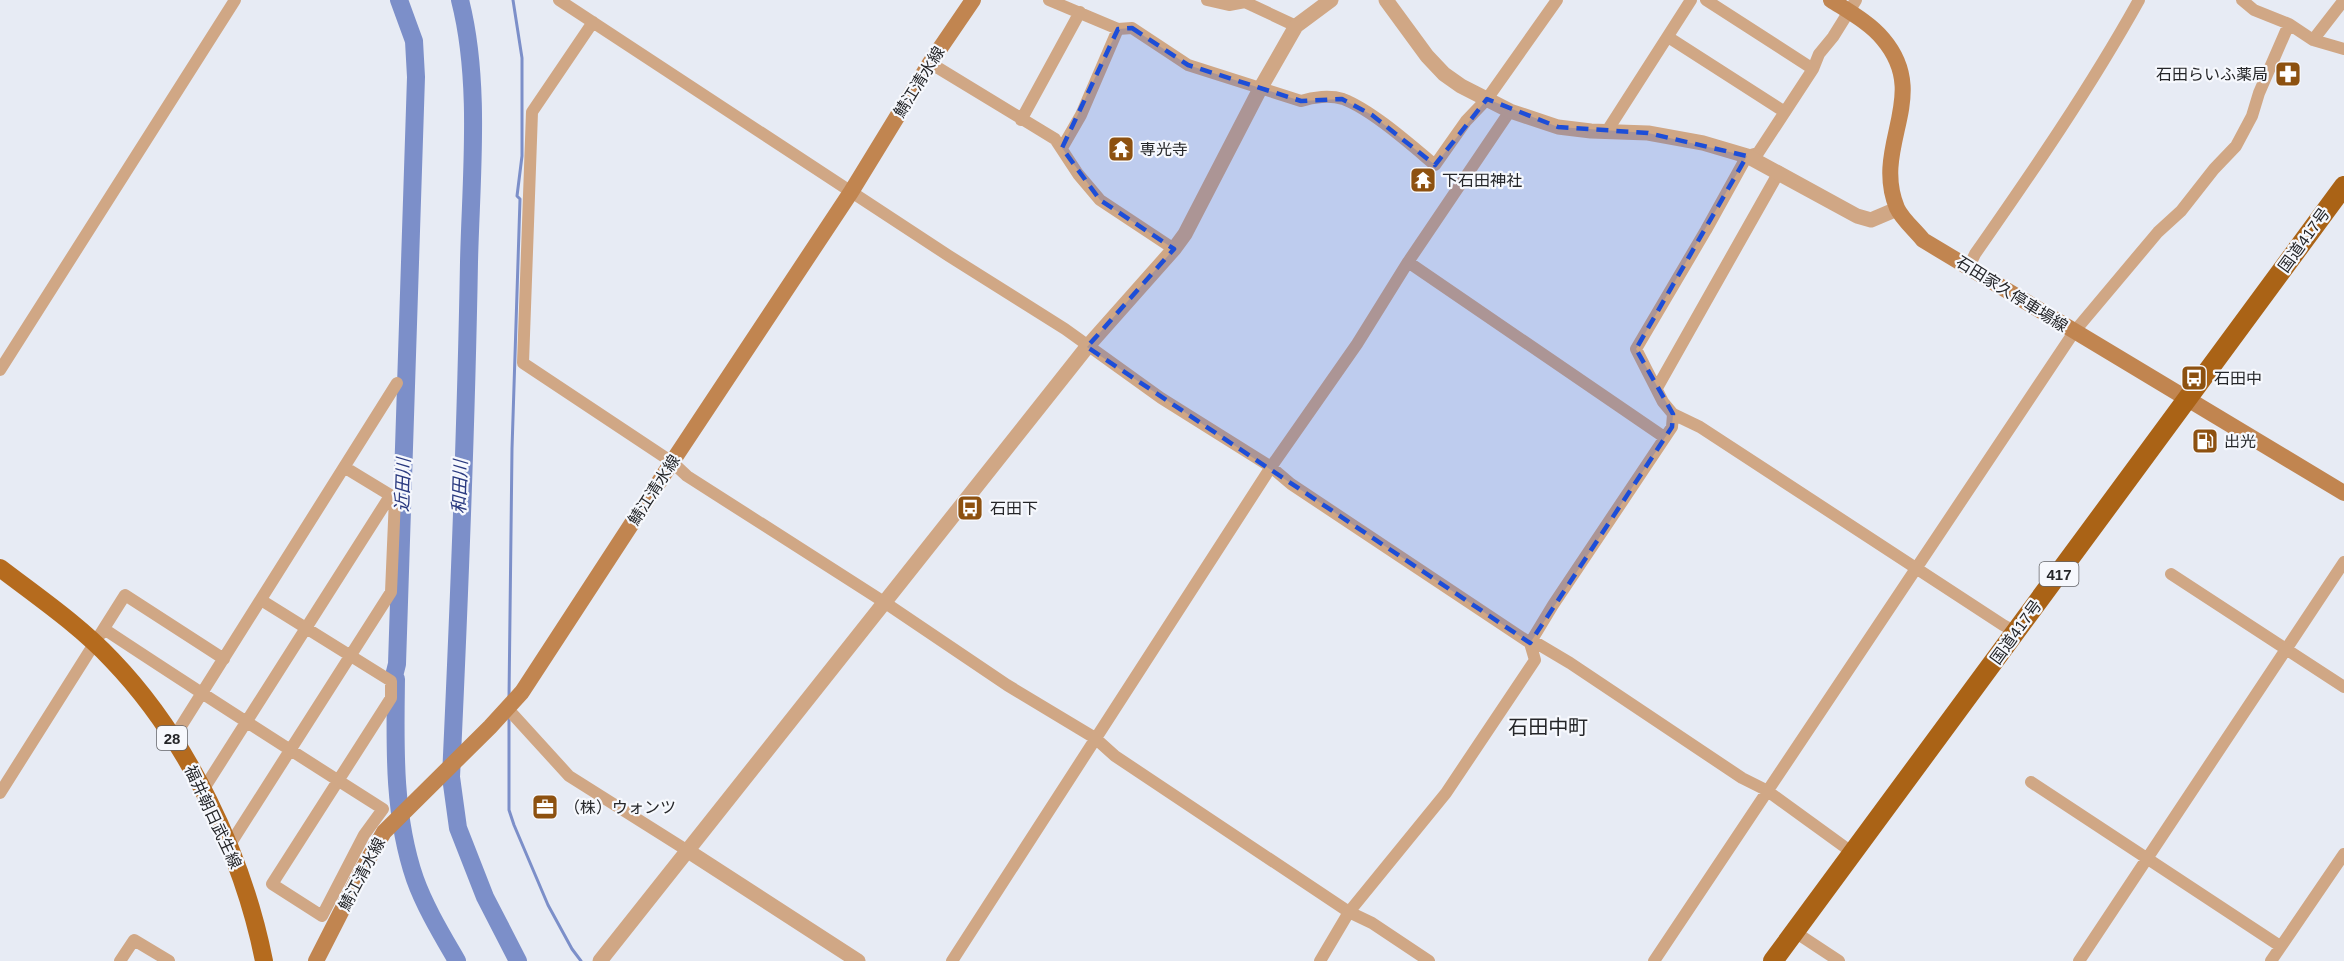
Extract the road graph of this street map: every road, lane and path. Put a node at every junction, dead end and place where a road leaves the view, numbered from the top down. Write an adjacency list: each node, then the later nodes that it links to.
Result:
1 (235, 0): 44 (street)
2 (559, 0): 18 (street)
3 (973, 0): 25 (main road, 鯖江清水線)
4 (1050, 0): 17 (street)
5 (1207, 0): 15 (street)
6 (1331, 0): 20 (street)
7 (1386, 0): 28 (street)
8 (1557, 0): 28 (street)
9 (1691, 0): 22 (street)
10 (1706, 0): 26 (street)
11 (1831, 0): 16 (main road, 石田家久停車場線)
12 (2139, 0): 41 (street)
13 (2242, 0): 19 (street)
14 (2344, 0): 23 (street)
15 (1246, 1): 20 (street)
16 (1852, 6): 26 (street); 38 (main road, 石田家久停車場線)
17 (1080, 12): 21 (street); 31 (street)
18 (592, 22): 37 (street); 50 (street)
19 (2289, 24): 23 (street); 42 (street)
20 (1296, 26): 27 (street)
21 (1118, 29): 27 (street); 33 (street)
22 (1668, 37): 30 (street); 32 (street)
23 (2313, 40): 24 (street)
24 (2344, 49)
25 (930, 63): 31 (street); 37 (main road, 鯖江清水線)
26 (1813, 69): 30 (street)
27 (1260, 88): 28 (street); 39 (street)
28 (1487, 99): 29 (street)
29 (1510, 111): 32 (street); 40 (street)
30 (1785, 112): 34 (street)
31 (1021, 120): 33 (street)
32 (1607, 131): 34 (street)
33 (1062, 148): 39 (street)
34 (1747, 156): 35 (street); 46 (street)
35 (1779, 172): 38 (street); 46 (street)
36 (2344, 186): 47 (highway, 国道417号 / 417)
37 (851, 192): 43 (street); 50 (main road, 鯖江清水線)
38 (1897, 209): 41 (main road, 石田家久停車場線)
39 (1174, 249): 43 (street)
40 (1408, 262): 49 (street); 52 (street)
41 (1969, 267): 42 (main road, 石田家久停車場線)
42 (2074, 332): 47 (main road, 石田家久停車場線); 57 (street)
43 (1087, 347): 52 (street); 60 (street)
44 (0, 370)
45 (397, 384): 51 (street)
46 (1658, 388): 48 (street)
47 (2186, 399): 53 (main road, 石田家久停車場線); 62 (highway, 国道417号 / 417)
48 (1673, 414): 49 (street); 57 (street)
49 (1664, 437): 64 (street)
50 (672, 462): 60 (street); 70 (main road, 鯖江清水線)
51 (344, 467): 54 (street); 59 (street)
52 (1270, 467): 64 (street); 72 (street)
53 (2344, 493)
54 (390, 496): 61 (street); 66 (street)
55 (2344, 562): 65 (street)
56 (0, 568): 63 (main road, 福井朝日武生線 / 28)
57 (1917, 570): 62 (street); 78 (street)
58 (2171, 574): 65 (street)
59 (261, 600): 61 (street); 67 (street)
60 (884, 602): 72 (street); 81 (street)
61 (306, 628): 66 (street); 71 (street)
62 (2016, 632): 82 (highway, 国道417号 / 417)
63 (100, 636): 67 (street); 69 (street); 73 (main road, 福井朝日武生線 / 28); 79 (street)
64 (1532, 642): 78 (street); 85 (street)
65 (2286, 650): 68 (street); 84 (street)
66 (350, 656): 74 (street); 75 (street)
67 (224, 659): 69 (street)
68 (2344, 687)
69 (202, 694): 71 (street); 73 (street)
70 (507, 709): 81 (street); 91 (main road, 鯖江清水線)
71 (246, 722): 74 (street); 77 (street)
72 (1095, 738): 85 (street); 94 (street)
73 (173, 739): 77 (main road, 福井朝日武生線 / 28)
74 (290, 750): 75 (street); 80 (street)
75 (338, 780): 75 (street)
76 (2031, 782): 84 (street)
77 (203, 790): 80 (main road, 福井朝日武生線 / 28)
78 (1766, 790): 82 (street); 97 (street)
79 (0, 793)
80 (229, 846): 90 (main road, 福井朝日武生線 / 28)
81 (688, 851): 92 (street); 93 (street)
82 (1853, 853): 86 (highway, 国道417号 / 417)
83 (2344, 854): 87 (street)
84 (2147, 858): 87 (street); 100 (street)
85 (1349, 912): 95 (street); 96 (street)
86 (1795, 932): 98 (highway, 国道417号 / 417); 99 (street)
87 (2280, 946): 101 (street)
88 (120, 961): 89 (street)
89 (169, 961)
90 (264, 961)
91 (316, 961)
92 (600, 961)
93 (858, 961)
94 (952, 961)
95 (1320, 961)
96 (1429, 961)
97 (1654, 961)
98 (1773, 961)
99 (1839, 961)
100 (2079, 961)
101 (2271, 961)

